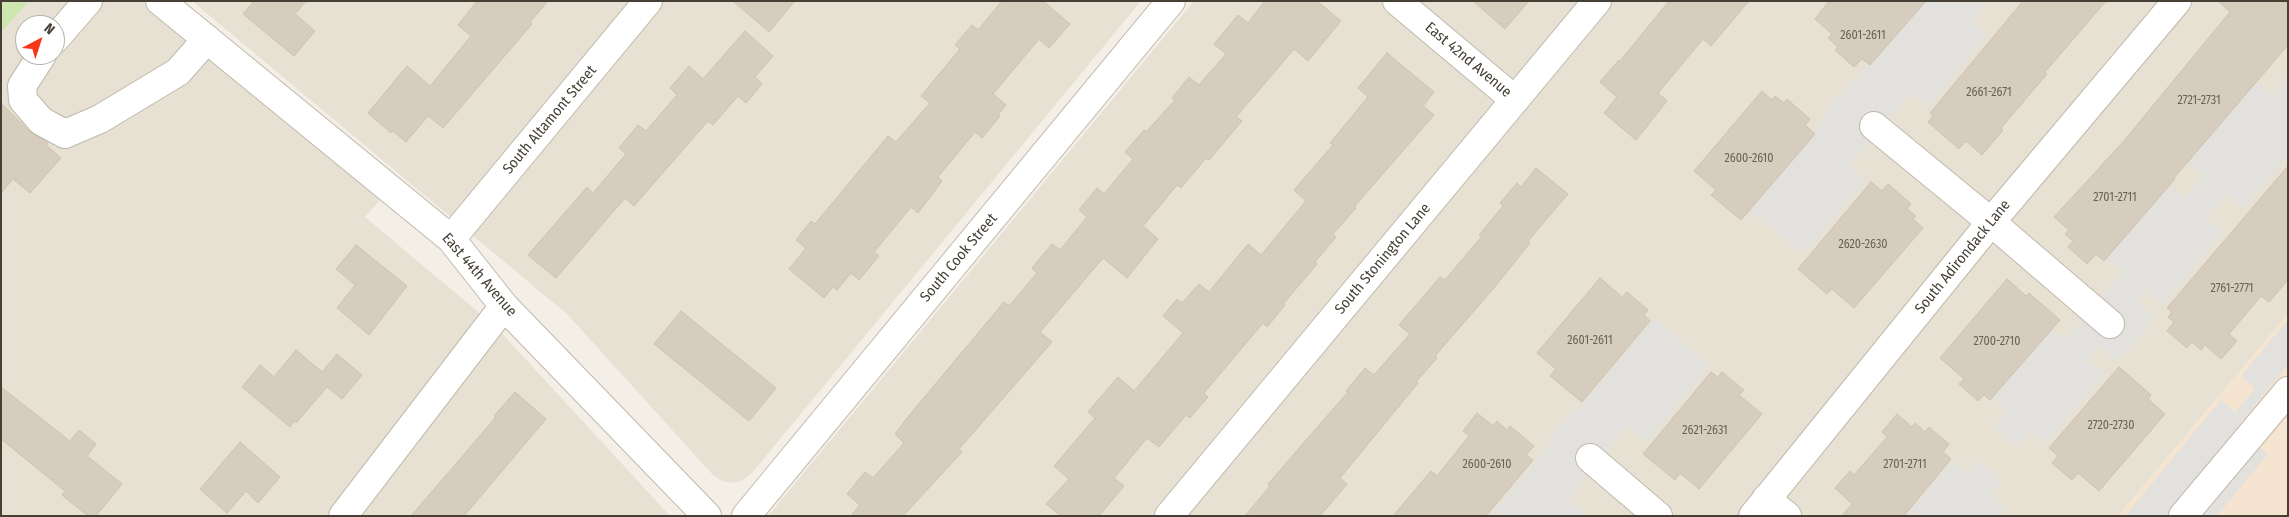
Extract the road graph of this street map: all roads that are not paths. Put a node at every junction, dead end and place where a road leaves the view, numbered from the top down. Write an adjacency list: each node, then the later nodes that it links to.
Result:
1 (88, 1): 8 (street)
2 (161, 1): 9 (street, East 44th Avenue)
3 (648, 1): 14 (street, South Altamont Street)
4 (1171, 1): 22 (street, South Cook Street)
5 (1397, 1): 11 (street, East 42nd Avenue)
6 (1597, 1): 11 (street, South Stonington Lane)
7 (2177, 1): 13 (street, South Adirondack Lane)
8 (65, 27)
9 (207, 39): 10 (street); 14 (street, East 44th Avenue)
10 (36, 65)
11 (1515, 100): 23 (street, South Stonington Lane)
12 (1874, 126): 13 (street)
13 (1991, 222): 16 (street); 19 (street, South Adirondack Lane)
14 (451, 238): 15 (street, East 44th Avenue)
15 (504, 306): 20 (street); 21 (street, East 44th Avenue)
16 (2110, 324)
17 (2288, 391): 26 (street)
18 (1590, 458): 24 (street)
19 (1760, 507): 25 (street)
20 (343, 516)
21 (707, 516)
22 (746, 516)
23 (1169, 516)
24 (1658, 516)
25 (1787, 516)
26 (2183, 516)

